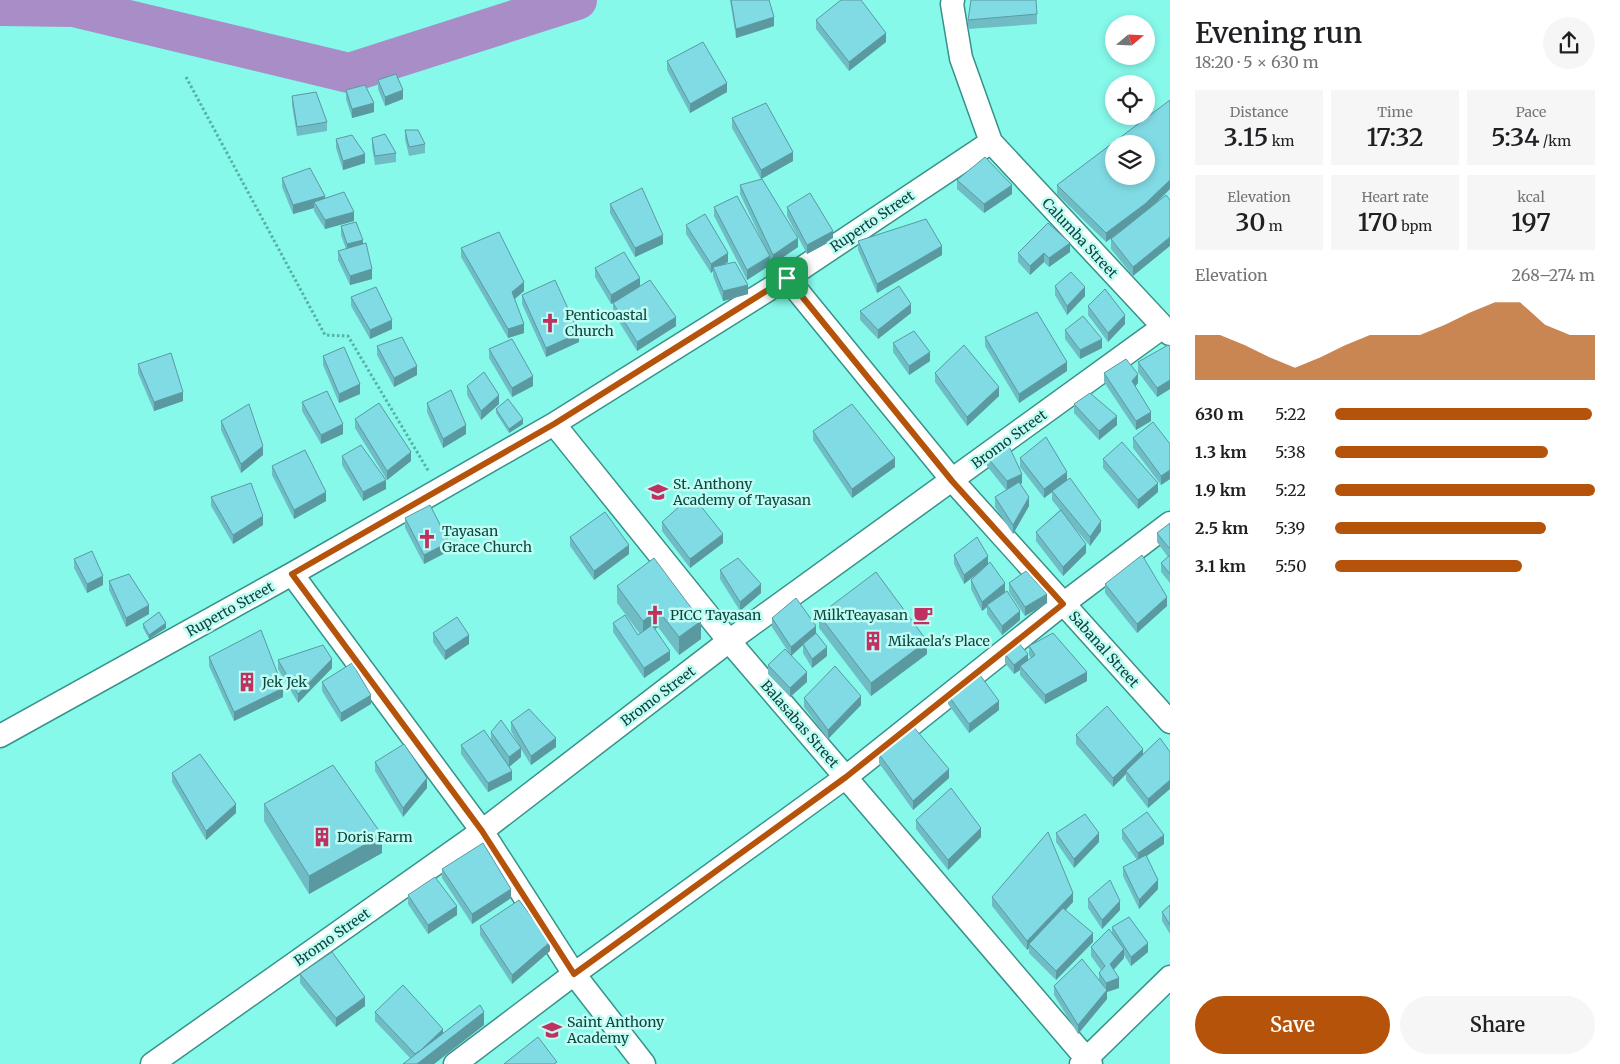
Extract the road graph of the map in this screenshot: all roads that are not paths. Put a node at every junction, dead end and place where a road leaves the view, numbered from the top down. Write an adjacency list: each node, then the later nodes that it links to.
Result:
1 (953, 0): 2 (street)
2 (991, 142): 3 (street, Ruperto Street); 4 (street, Calumba Street)
3 (787, 278): 5 (street, Ruperto Street); 6 (street, Sabanal Street)
4 (1166, 331): 6 (street, Bromo Street)
5 (554, 424): 8 (street, Ruperto Street); 10 (street, Balasabas Street)
6 (952, 481): 9 (street, Sabanal Street); 10 (street, Bromo Street)
7 (1170, 523): 9 (street)
8 (292, 574): 12 (street, Ruperto Street); 14 (street)
9 (1063, 604): 11 (street, Sabanal Street); 13 (street)
10 (729, 642): 13 (street, Balasabas Street); 14 (street, Bromo Street)
11 (1170, 722)
12 (0, 736)
13 (846, 777): 15 (street); 17 (street, Balasabas Street)
14 (482, 831): 15 (street); 18 (street, Bromo Street)
15 (574, 974): 19 (street); 20 (street)
16 (1170, 977): 17 (street)
17 (1086, 1062)
18 (152, 1064)
19 (455, 1064)
20 (644, 1064)

